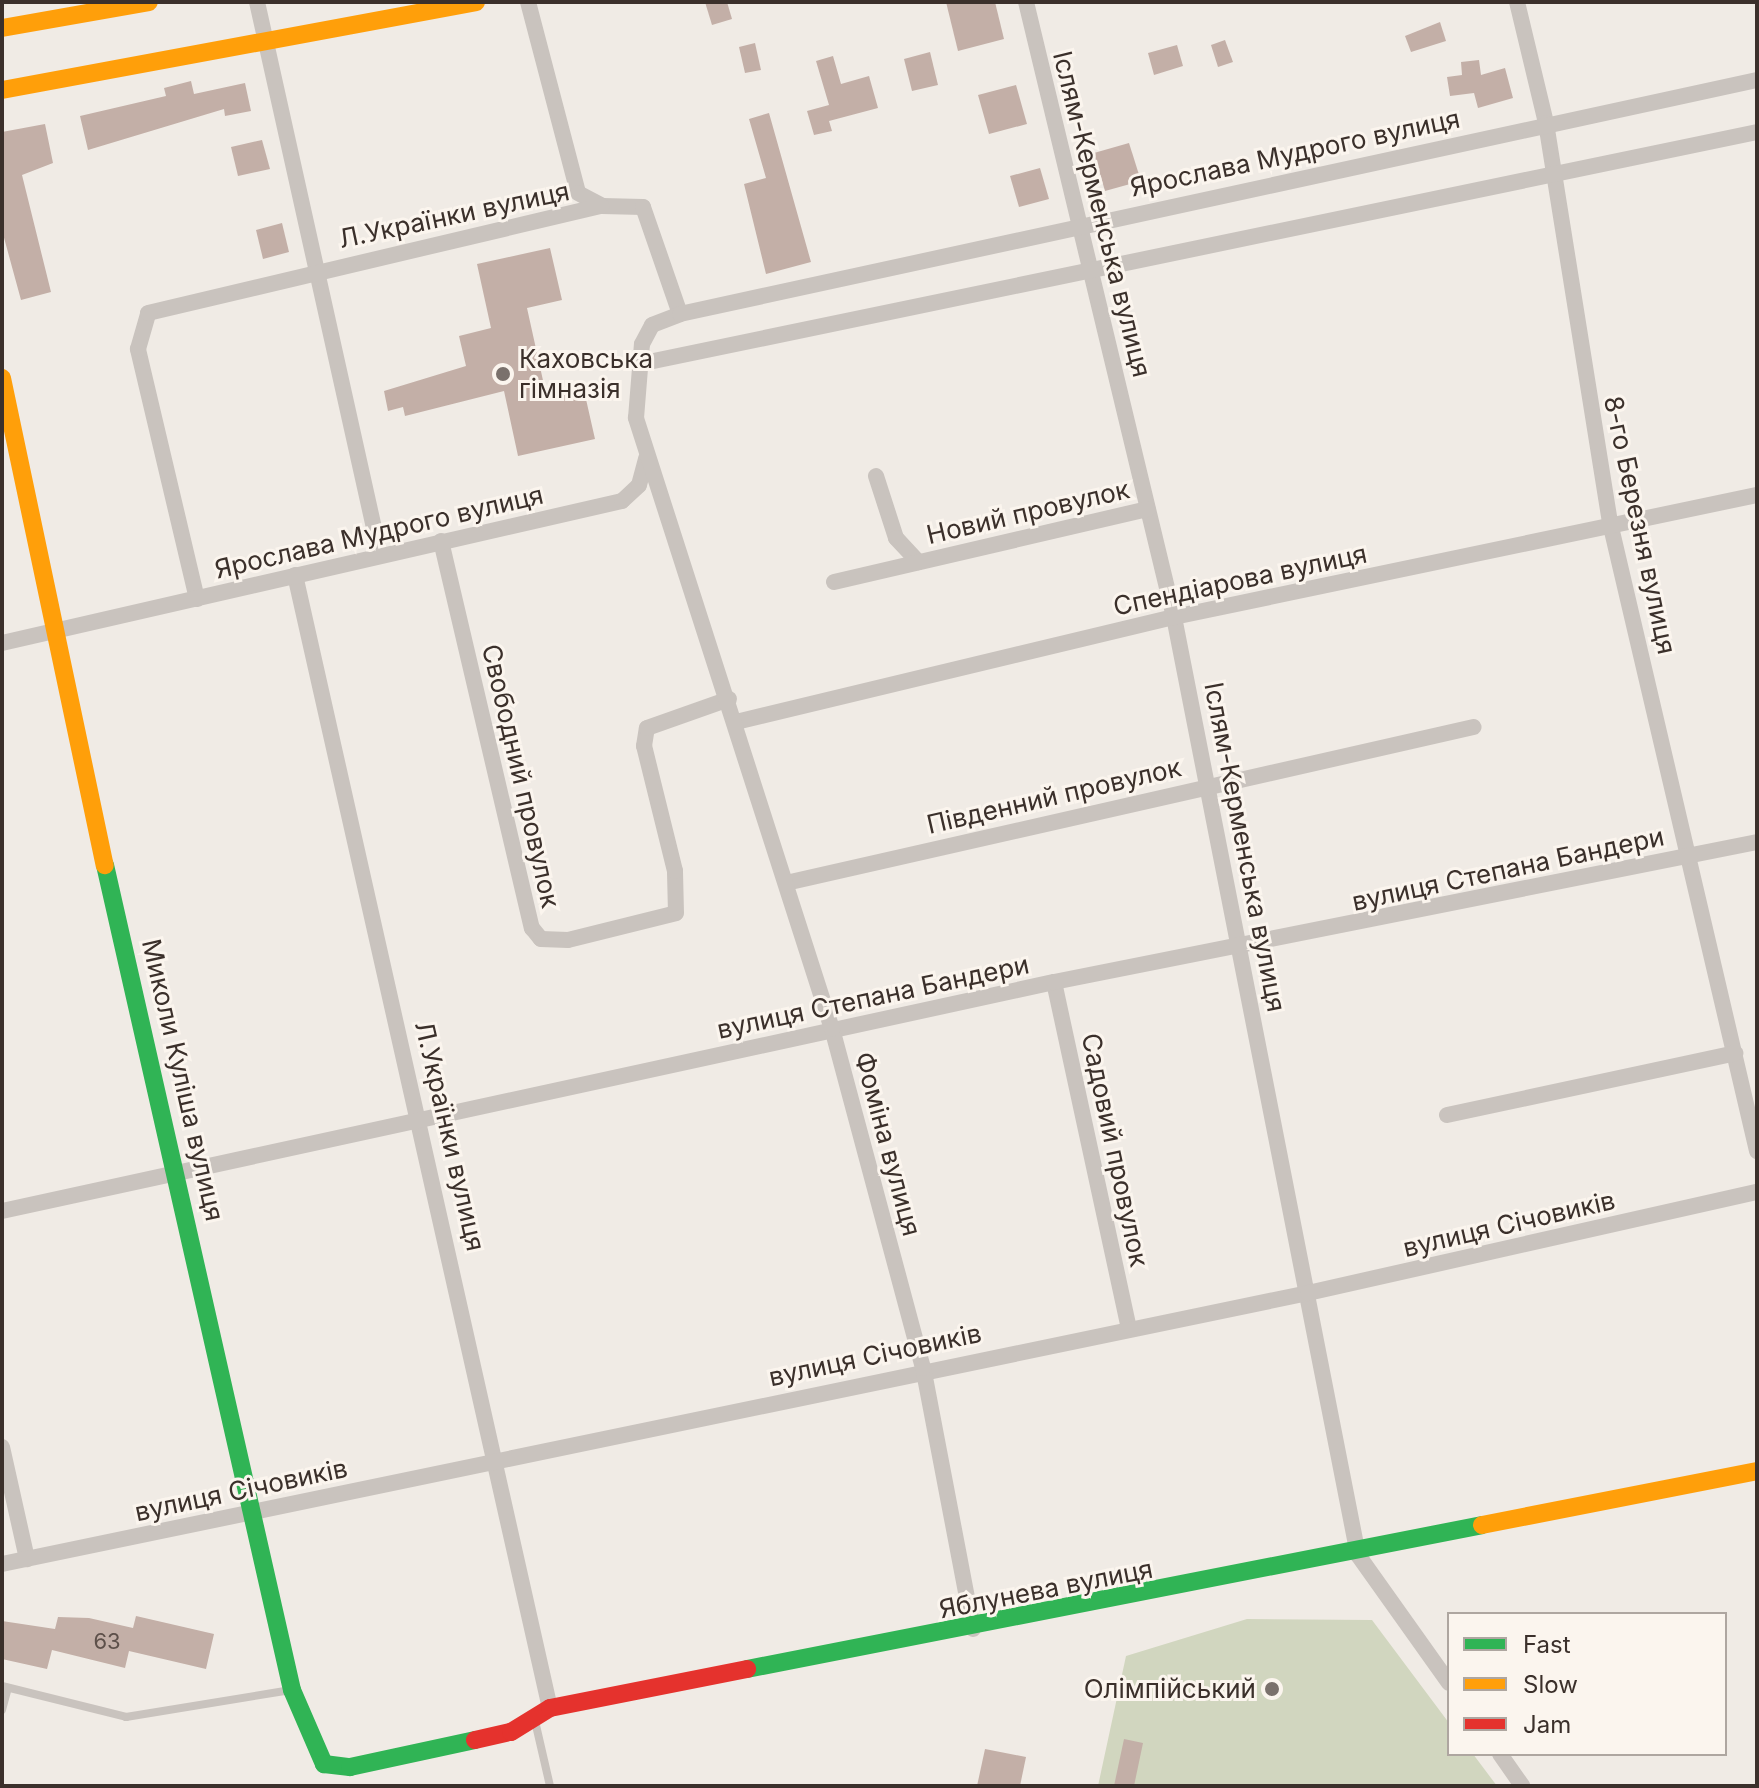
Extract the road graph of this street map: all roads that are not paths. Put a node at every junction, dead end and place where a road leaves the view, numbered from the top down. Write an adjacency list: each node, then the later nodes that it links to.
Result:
1 (149, 2): 7 (street)
2 (257, 2): 8 (street, Л.Українки вулиця)
3 (476, 2): 8 (street)
4 (528, 2): 14 (street)
5 (1026, 2): 15 (street, Іслям-Керменська вулиця)
6 (1517, 2): 11 (street, 8-го Березня вулиця)
7 (2, 28)
8 (271, 40): 10 (street); 16 (street, Л.Українки вулиця)
9 (1757, 80): 11 (street, Ярослава Мудрого вулиця)
10 (2, 90)
11 (1546, 123): 13 (street, 8-го Березня вулиця); 15 (street, Ярослава Мудрого вулиця)
12 (1757, 132): 13 (street)
13 (1552, 174): 17 (street); 25 (street, 8-го Березня вулиця)
14 (602, 206): 16 (street, Л.Українки вулиця); 18 (street)
15 (1078, 225): 17 (street, Іслям-Керменська вулиця); 18 (street, Ярослава Мудрого вулиця)
16 (316, 269): 27 (street, Л.Українки вулиця); 31 (street, Л.Українки вулиця)
17 (1093, 271): 19 (street); 24 (street, Іслям-Керменська вулиця)
18 (680, 314): 19 (street, Ярослава Мудрого вулиця)
19 (639, 364): 21 (street, Ярослава Мудрого вулиця)
20 (2, 378): 33 (street, Миколи Куліша вулиця)
21 (646, 453): 26 (street, Ярослава Мудрого вулиця); 35 (street, Фоміна вулиця)
22 (876, 476): 28 (street, Новий провулок)
23 (1757, 495): 25 (street, Спендіарова вулиця)
24 (1148, 509): 28 (street, Новий провулок); 32 (street, Іслям-Керменська вулиця)
25 (1611, 527): 32 (street, Спендіарова вулиця); 40 (street, 8-го Березня вулиця)
26 (441, 541): 27 (street, Ярослава Мудрого вулиця); 35 (street, Свободний провулок)
27 (380, 555): 29 (street, Ярослава Мудрого вулиця)
28 (918, 562): 30 (street, Новий провулок)
29 (295, 575): 31 (street, Ярослава Мудрого вулиця); 47 (street, Л.Українки вулиця)
30 (834, 582)
31 (197, 599): 33 (street, Ярослава Мудрого вулиця)
32 (1174, 617): 36 (street, Спендіарова вулиця); 38 (street, Іслям-Керменська вулиця)
33 (52, 633): 34 (street, Ярослава Мудрого вулиця); 49 (street, Миколи Куліша вулиця)
34 (2, 643)
35 (729, 699): 36 (street, Фоміна вулиця)
36 (736, 722): 41 (street, Фоміна вулиця)
37 (1474, 727): 38 (street, Південний провулок)
38 (1208, 784): 41 (street, Південний провулок); 42 (street, Іслям-Керменська вулиця)
39 (1757, 842): 40 (street, вулиця Степана Бандери)
40 (1690, 855): 42 (street, вулиця Степана Бандери); 45 (street, 8-го Березня вулиця)
41 (786, 883): 44 (street, Фоміна вулиця)
42 (1241, 950): 43 (street, вулиця Степана Бандери); 52 (street, Іслям-Керменська вулиця)
43 (1054, 982): 44 (street, вулиця Степана Бандери); 53 (street, Садовий провулок)
44 (832, 1029): 47 (street, вулиця Степана Бандери); 54 (street, Фоміна вулиця)
45 (1735, 1053): 46 (street); 48 (street, 8-го Березня вулиця)
46 (1447, 1115)
47 (422, 1122): 49 (street, вулиця Степана Бандери); 56 (street, Л.Українки вулиця)
48 (1757, 1151)
49 (178, 1174): 51 (street, вулиця Степана Бандери); 58 (street, Миколи Куліша вулиця)
50 (1757, 1192): 52 (street, вулиця Січовиків)
51 (2, 1211)
52 (1308, 1293): 53 (street, вулиця Січовиків); 59 (street, Іслям-Керменська вулиця)
53 (1129, 1328): 54 (street, вулиця Січовиків)
54 (923, 1368): 56 (street, вулиця Січовиків); 62 (street, Фоміна вулиця)
55 (2, 1447): 60 (street)
56 (500, 1460): 58 (street, вулиця Січовиків); 66 (street, Л.Українки вулиця)
57 (1757, 1471): 59 (street, Яблунева вулиця)
58 (254, 1512): 60 (street, вулиця Січовиків); 65 (street, Миколи Куліша вулиця)
59 (1358, 1555): 62 (street, Яблунева вулиця); 63 (street, Іслям-Керменська вулиця)
60 (27, 1559): 61 (street, вулиця Січовиків)
61 (2, 1564)
62 (973, 1629): 66 (street, Яблунева вулиця)
63 (1447, 1680)
64 (5, 1687): 65 (lane); 67 (lane)
65 (292, 1690): 70 (street, Миколи Куліша вулиця)
66 (550, 1708): 68 (street, Яблунева вулиця)
67 (2, 1710)
68 (535, 1720): 70 (street, Яблунева вулиця); 71 (lane)
69 (1501, 1756): 72 (street)
70 (350, 1767)
71 (550, 1786)
72 (1522, 1786)

